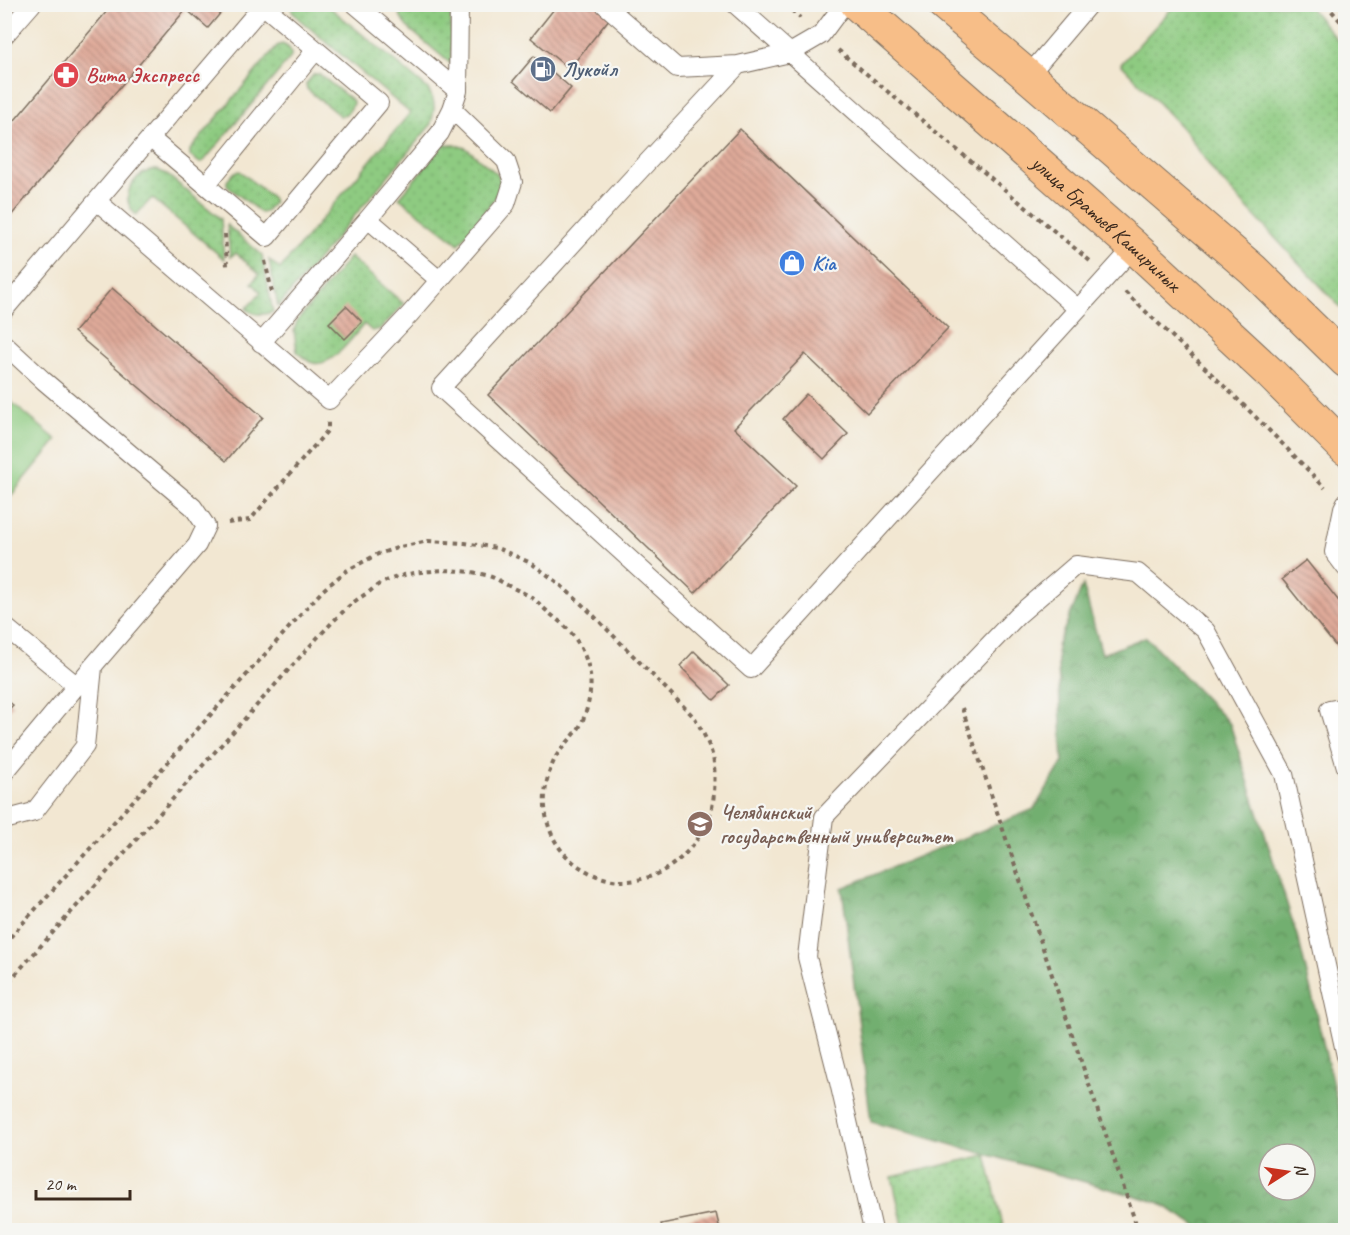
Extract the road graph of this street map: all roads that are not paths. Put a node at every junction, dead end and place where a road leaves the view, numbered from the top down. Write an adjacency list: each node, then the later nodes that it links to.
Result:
1 (32, 4): 11 (lane)
2 (459, 4): 16 (lane)
3 (604, 4): 14 (lane)
4 (735, 4): 13 (lane)
5 (844, 4): 13 (lane)
6 (857, 4): 22 (main road, улица Братьев Кашириных)
7 (943, 4): 15 (main road)
8 (1089, 4): 15 (lane)
9 (264, 5): 12 (lane); 18 (lane)
10 (359, 6): 16 (lane)
11 (4, 36)
12 (316, 50): 19 (lane); 19 (lane)
13 (790, 53): 14 (lane); 24 (lane)
14 (738, 65): 24 (lane)
15 (1028, 76): 28 (main road)
16 (458, 91): 17 (lane)
17 (452, 109): 21 (lane); 23 (lane)
18 (150, 138): 19 (lane); 20 (lane)
19 (206, 185)
20 (98, 202): 25 (lane); 26 (lane)
21 (368, 219): 23 (lane); 26 (lane)
22 (1134, 247): 24 (lane); 29 (main road, улица Братьев Кашириных)
23 (439, 280): 26 (lane)
24 (1078, 309)
25 (4, 310)
26 (261, 343)
27 (4, 344): 33 (lane)
28 (1346, 361)
29 (1346, 449)
30 (1344, 505): 31 (lane)
31 (1346, 568)
32 (4, 626): 34 (lane)
33 (93, 666): 34 (lane); 38 (lane)
34 (77, 686): 37 (lane)
35 (1346, 707): 36 (lane)
36 (1346, 767)
37 (4, 774)
38 (4, 820)
39 (1346, 1056): 40 (lane)
40 (873, 1230)

